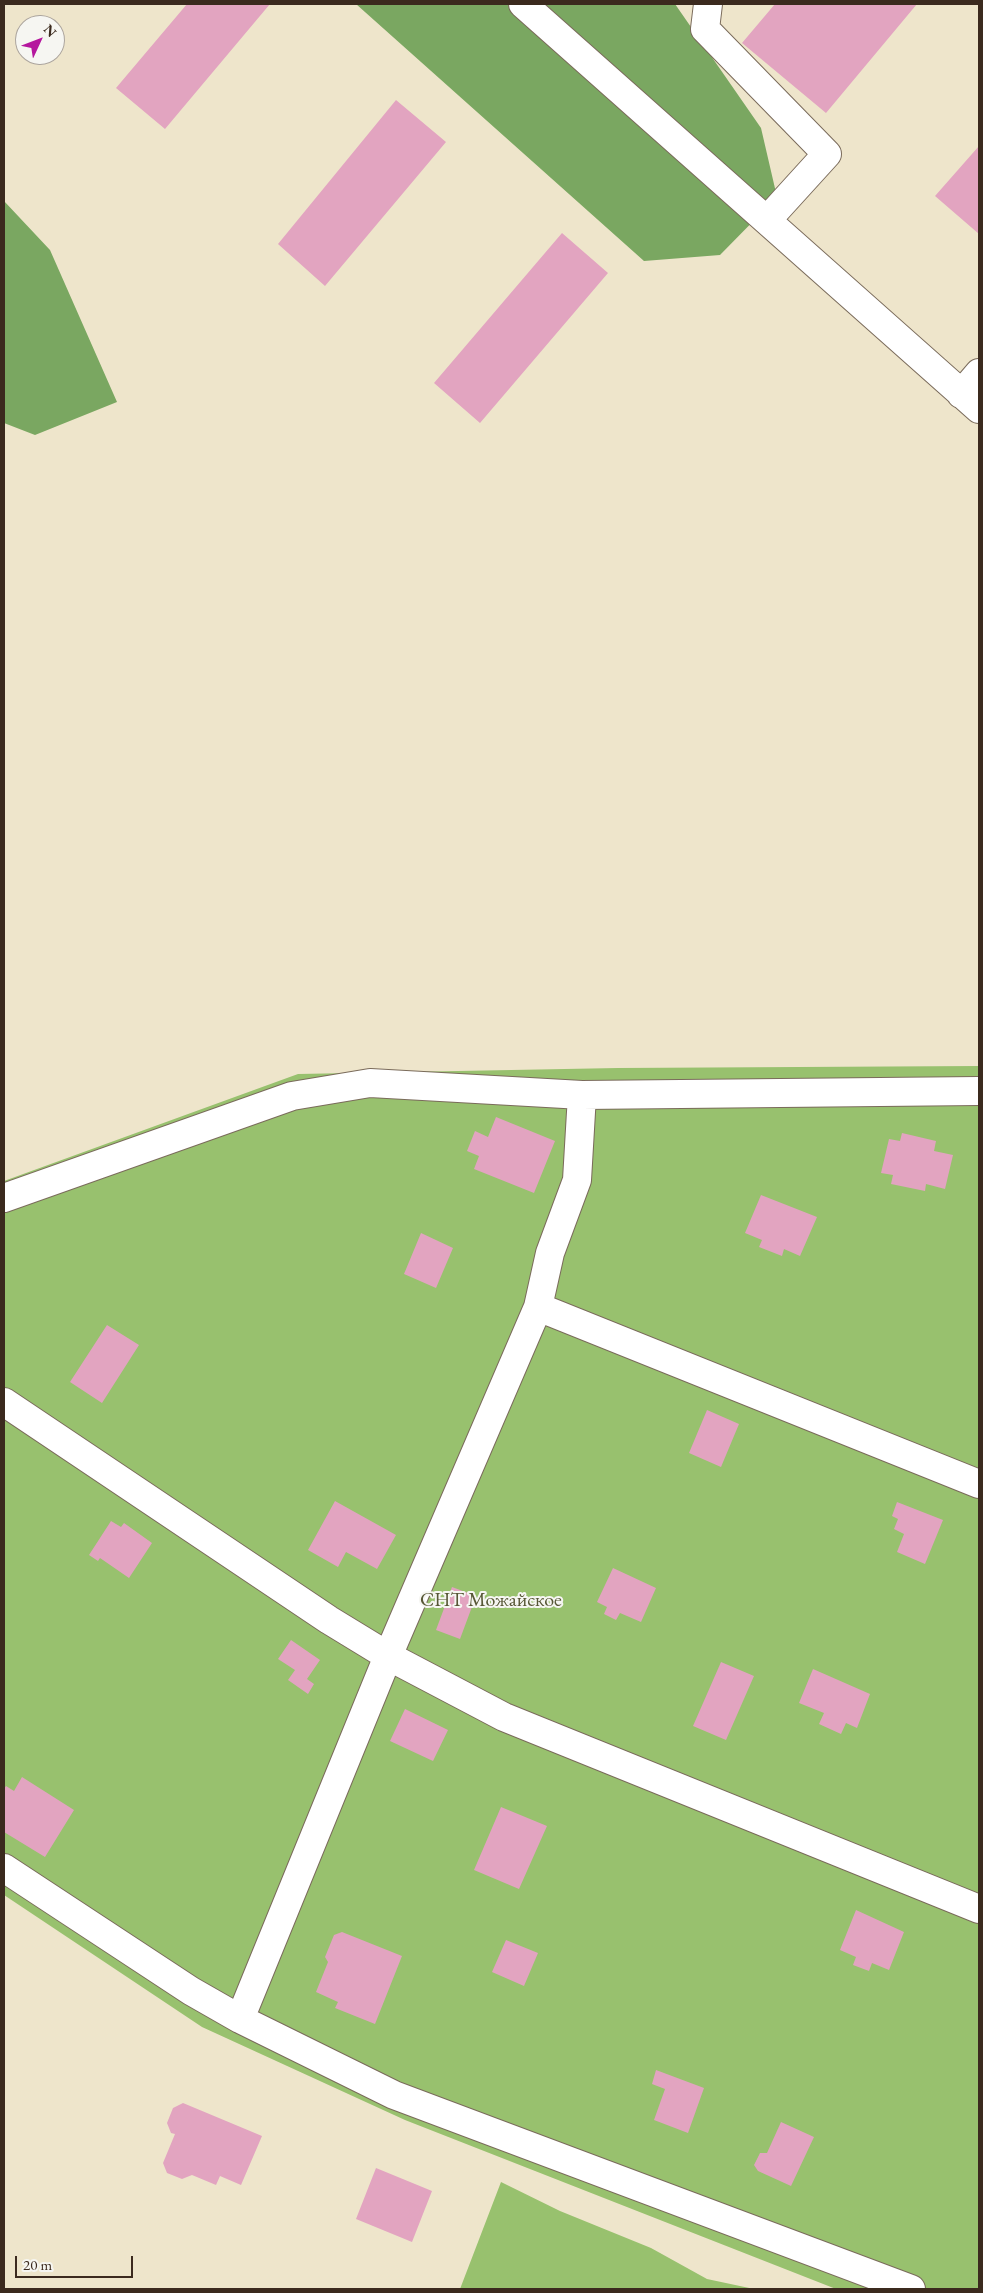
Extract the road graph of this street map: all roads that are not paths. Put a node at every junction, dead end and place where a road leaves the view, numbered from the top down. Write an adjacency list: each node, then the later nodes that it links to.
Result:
1 (523, 4): 3 (street)
2 (708, 4): 3 (street)
3 (767, 220): 5 (street)
4 (979, 373): 5 (street)
5 (970, 402)
6 (979, 1091): 7 (street)
7 (582, 1095): 8 (street); 9 (street)
8 (4, 1198)
9 (538, 1306): 11 (street); 12 (street)
10 (4, 1402): 12 (street)
11 (979, 1484)
12 (388, 1656): 14 (street); 15 (street)
13 (4, 1868): 15 (street)
14 (979, 1909)
15 (240, 2019): 16 (street)
16 (911, 2289)

